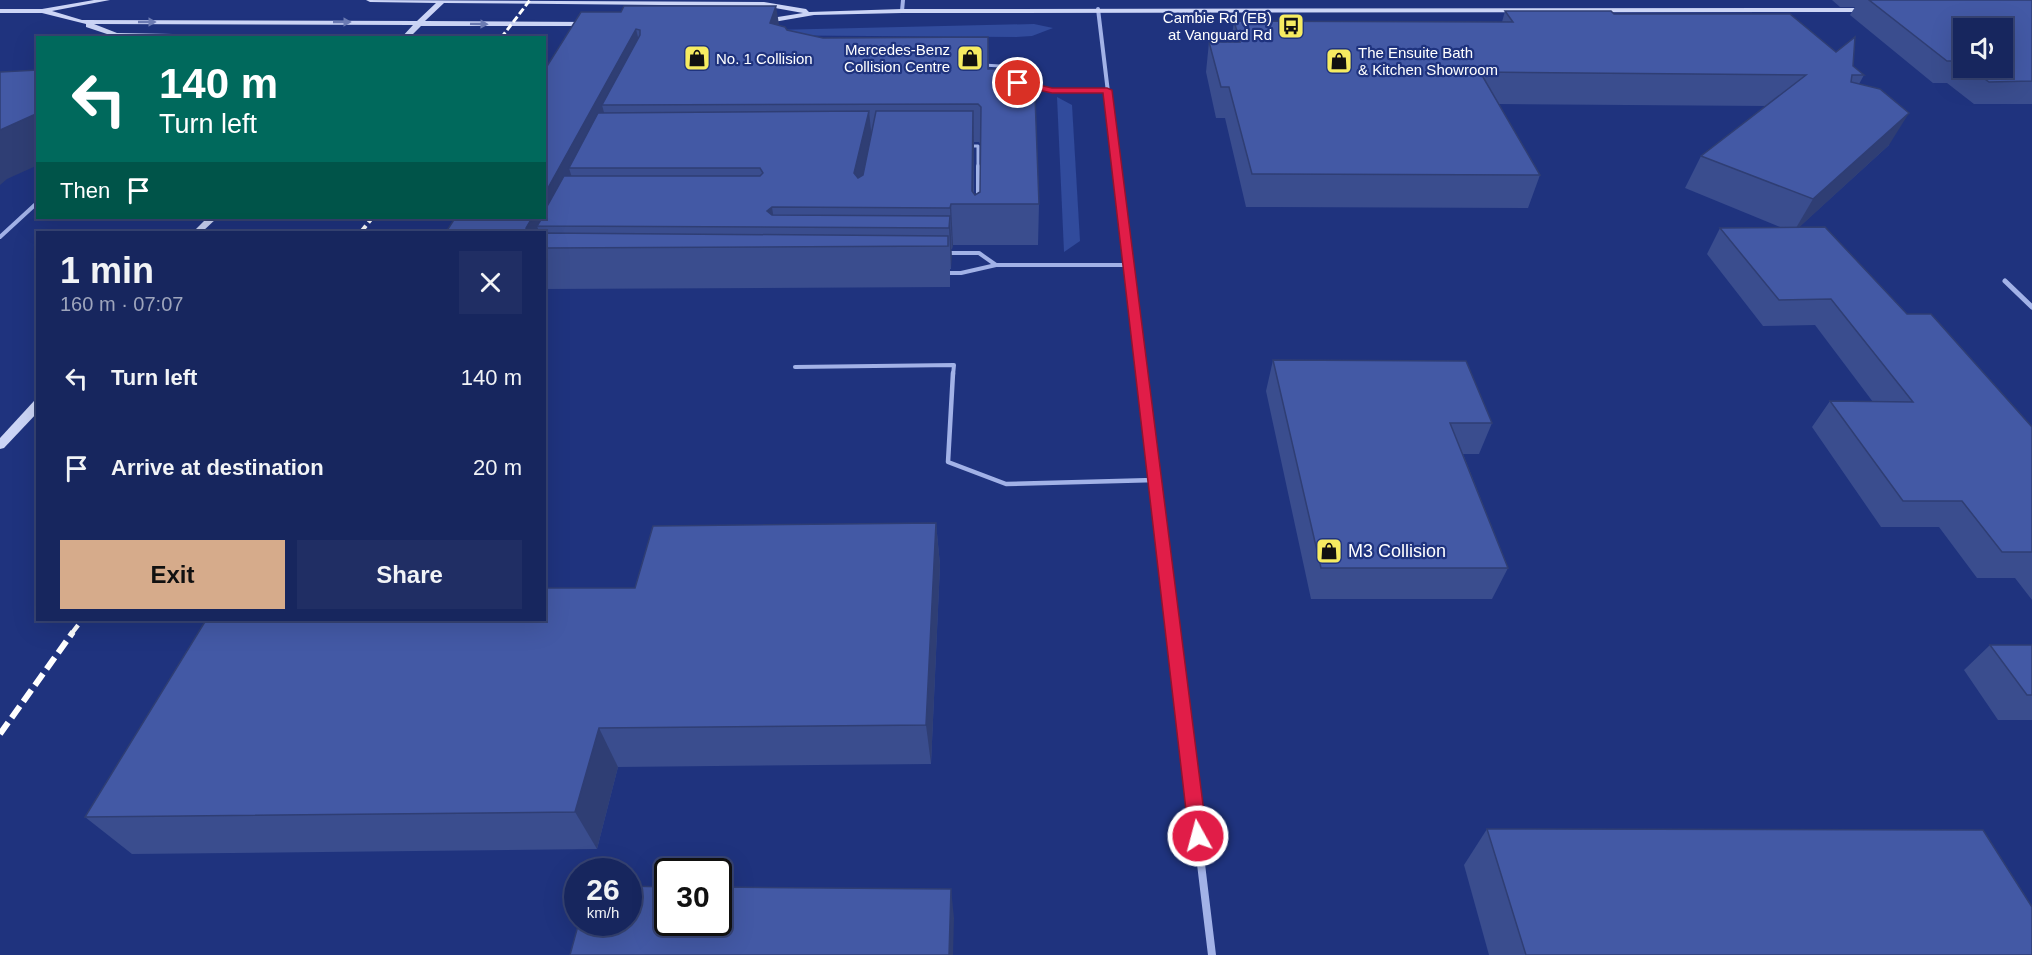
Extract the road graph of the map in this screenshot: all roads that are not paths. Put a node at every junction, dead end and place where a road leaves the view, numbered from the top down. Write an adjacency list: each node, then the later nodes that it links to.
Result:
1 (106, 0): 8 (main road)
2 (370, 0): 4 (main road)
3 (903, 0): 9 (street)
4 (443, 1): 10 (main road); 12 (main road)
5 (1098, 9): 6 (main road); 9 (main road); 20 (street)
6 (1874, 10)
7 (0, 11): 8 (main road)
8 (42, 11): 11 (main road)
9 (902, 11): 10 (main road)
10 (814, 13): 14 (main road)
11 (82, 22): 12 (main road, one-way to 12); 15 (main road)
12 (421, 23): 13 (main road, one-way to 13); 16 (main road)
13 (603, 24)
14 (752, 24)
15 (174, 36)
16 (406, 36)
17 (977, 65): 18 (lane)
18 (1012, 77)
19 (1029, 85): 20 (lane)
20 (1107, 90): 29 (street)
21 (967, 146): 22 (lane)
22 (978, 199)
23 (36, 204): 26 (lane)
24 (211, 219): 25 (main road)
25 (198, 231)
26 (0, 237)
27 (944, 253): 28 (lane)
28 (996, 265): 29 (lane); 30 (lane)
29 (1129, 266): 36 (street)
30 (939, 273)
31 (2005, 281): 32 (street)
32 (2032, 307)
33 (795, 367): 36 (lane)
34 (36, 406): 35 (main road)
35 (0, 444)
36 (1155, 480): 37 (street)
37 (1212, 955)

